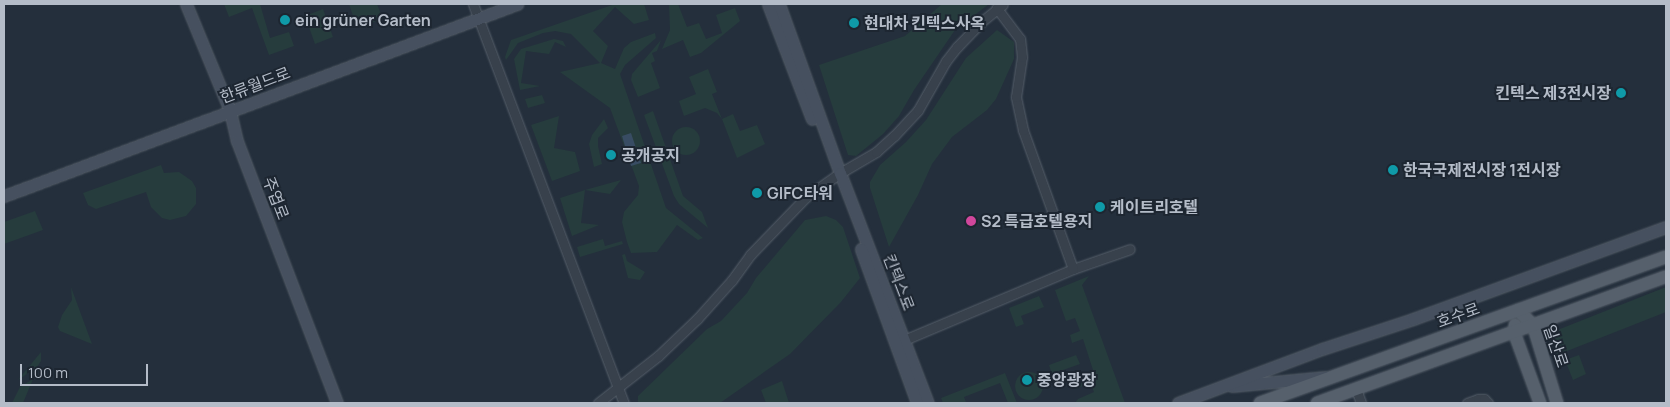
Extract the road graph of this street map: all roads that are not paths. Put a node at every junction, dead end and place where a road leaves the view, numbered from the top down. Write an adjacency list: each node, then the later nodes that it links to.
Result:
1 (186, 4): 8 (main road, 주엽로)
2 (473, 4): 7 (street)
3 (517, 4): 7 (main road, 한류월드로)
4 (768, 4): 9 (main road, 킨텍스로)
5 (779, 4): 9 (main road, 킨텍스로)
6 (1000, 6): 9 (street); 14 (street)
7 (479, 17): 8 (main road, 한류월드로); 25 (street)
8 (230, 111): 10 (main road, 한류월드로); 29 (main road, 주엽로)
9 (837, 175): 20 (main road, 킨텍스로); 25 (street); 32 (main road, 킨텍스로)
10 (4, 196)
11 (1666, 227): 24 (main road)
12 (1130, 249): 14 (street)
13 (1666, 257): 16 (main road, 호수로)
14 (1073, 269): 20 (street)
15 (1666, 277): 17 (main road)
16 (1518, 310): 17 (main road, 일산로); 18 (main road, 호수로); 19 (main road)
17 (1533, 325): 19 (main road); 28 (main road, 일산로)
18 (1468, 328): 21 (main road); 22 (main road, 호수로)
19 (1514, 332): 21 (main road); 23 (main road)
20 (904, 340): 33 (main road, 킨텍스로)
21 (1436, 360): 26 (main road)
22 (1338, 375): 24 (main road); 35 (main road, 호수로)
23 (1532, 381): 28 (main road); 39 (main road)
24 (1218, 387): 34 (main road)
25 (619, 388): 30 (street); 31 (street)
26 (1356, 389): 36 (main road); 37 (street)
27 (1486, 401): 38 (street)
28 (1557, 401)
29 (337, 403)
30 (598, 403)
31 (624, 403)
32 (917, 403)
33 (928, 403)
34 (1178, 403)
35 (1260, 403)
36 (1316, 403)
37 (1361, 403)
38 (1467, 403)
39 (1540, 403)

